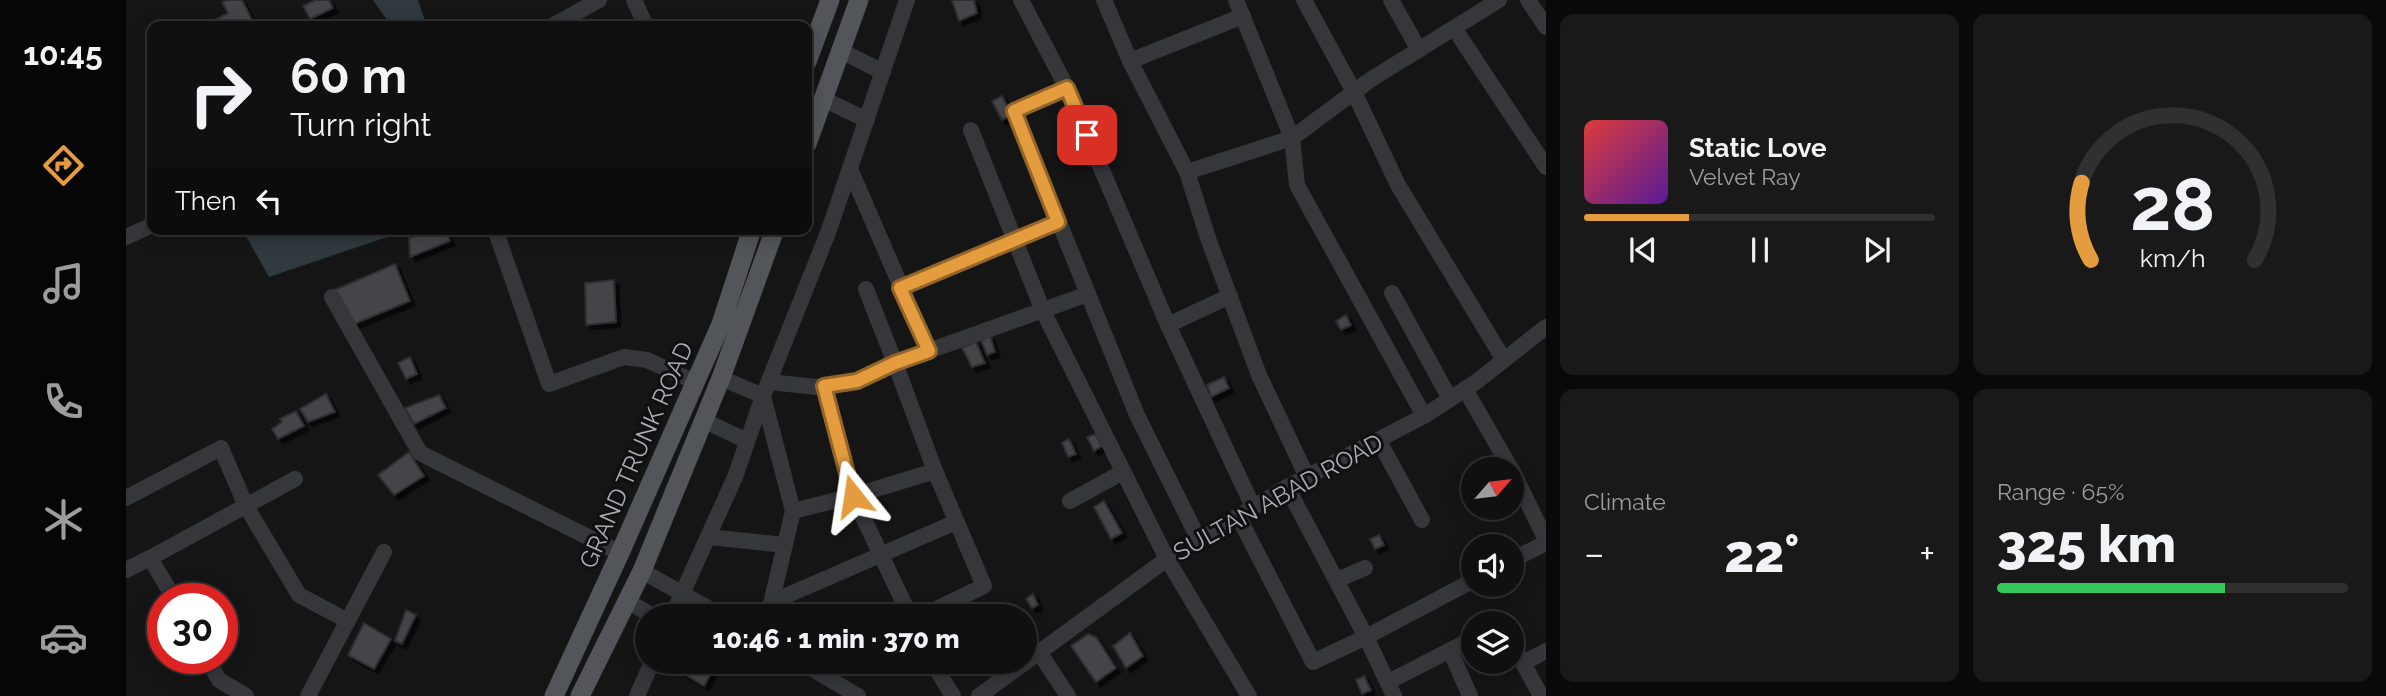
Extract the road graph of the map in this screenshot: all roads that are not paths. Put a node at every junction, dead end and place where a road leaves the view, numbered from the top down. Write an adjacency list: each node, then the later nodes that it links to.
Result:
1 (599, 0): 14 (street)
2 (634, 0): 15 (street)
3 (830, 0): 18 (main road)
4 (859, 0): 20 (main road)
5 (907, 0): 22 (street)
6 (1021, 0): 23 (street)
7 (1104, 0): 21 (street)
8 (1236, 0): 13 (street)
9 (1304, 0): 24 (street)
10 (1391, 0): 19 (street)
11 (1499, 0): 17 (street)
12 (1528, 0): 16 (street)
13 (1243, 16): 21 (street); 29 (street)
14 (561, 21)
15 (644, 21)
16 (1546, 27)
17 (1454, 28): 19 (street); 30 (street)
18 (812, 45)
19 (1419, 50): 24 (street)
20 (841, 51): 22 (street); 25 (main road)
21 (1130, 61): 32 (street)
22 (883, 72): 26 (street)
23 (1067, 88): 33 (street); 47 (street)
24 (1354, 92): 29 (street); 50 (street)
25 (823, 99): 26 (street); 27 (main road)
26 (867, 120): 31 (street)
27 (812, 130)
28 (971, 130): 39 (street)
29 (1292, 138): 32 (street); 59 (street)
30 (1546, 167)
31 (850, 169): 40 (street); 55 (street)
32 (1187, 172): 44 (street)
33 (1058, 222): 39 (street); 43 (street)
34 (147, 227): 38 (street)
35 (497, 235): 53 (street)
36 (750, 235): 53 (main road, GRAND TRUNK ROAD)
37 (773, 235): 52 (main road)
38 (126, 237)
39 (1014, 238): 40 (street); 46 (street)
40 (900, 288): 49 (street)
41 (866, 289): 51 (street)
42 (1392, 293): 57 (street)
43 (1088, 294): 46 (street); 80 (street)
44 (1230, 296): 47 (street); 66 (street)
45 (332, 297): 84 (street)
46 (1043, 311): 49 (street); 65 (street)
47 (1168, 325): 74 (street)
48 (1546, 327): 50 (street, SULTAN ABAD ROAD)
49 (929, 351): 51 (street)
50 (1504, 360): 56 (street, SULTAN ABAD ROAD)
51 (895, 363): 54 (street); 64 (street)
52 (721, 378): 55 (street); 60 (main road)
53 (695, 382): 58 (main road, GRAND TRUNK ROAD)
54 (824, 386): 55 (street); 70 (street)
55 (766, 389): 61 (street); 75 (street)
56 (1465, 389): 57 (street, SULTAN ABAD ROAD); 63 (street)
57 (1450, 399): 59 (street, SULTAN ABAD ROAD)
58 (680, 416): 60 (main road); 84 (main road, GRAND TRUNK ROAD)
59 (1424, 416): 62 (street, SULTAN ABAD ROAD)
60 (702, 423): 61 (street); 91 (main road)
61 (747, 441): 79 (street)
62 (1379, 441): 66 (street, SULTAN ABAD ROAD); 77 (street)
63 (1504, 457)
64 (935, 471): 70 (street); 78 (street)
65 (1124, 472): 72 (street); 88 (street)
66 (1307, 477): 68 (street, SULTAN ABAD ROAD)
67 (295, 479): 73 (street)
68 (1287, 487): 74 (street, SULTAN ABAD ROAD); 92 (street)
69 (1524, 495): 81 (street)
70 (853, 496): 75 (street); 86 (street)
71 (126, 498): 73 (street)
72 (1070, 501)
73 (246, 506): 87 (street); 104 (street)
74 (1253, 507): 76 (street, SULTAN ABAD ROAD)
75 (793, 511): 82 (street)
76 (1238, 516): 80 (street, SULTAN ABAD ROAD); 105 (street)
77 (1422, 520)
78 (956, 522): 86 (street); 102 (street)
79 (708, 537): 82 (street); 95 (street)
80 (1199, 540): 88 (street, SULTAN ABAD ROAD)
81 (1546, 542): 85 (street)
82 (785, 545): 99 (street)
83 (384, 552): 104 (street)
84 (620, 554): 120 (main road, GRAND TRUNK ROAD)
85 (1524, 554)
86 (881, 556): 100 (street); 101 (street)
87 (150, 558): 90 (street); 93 (street)
88 (1167, 559): 109 (street, SULTAN ABAD ROAD); 126 (street)
89 (1365, 568): 92 (street)
90 (126, 570)
91 (642, 571): 95 (street); 96 (main road)
92 (1337, 580): 105 (street)
93 (164, 583)
94 (1461, 587): 105 (street)
95 (682, 594): 97 (street); 98 (street)
96 (628, 601): 103 (street); 121 (main road)
97 (677, 604)
98 (700, 604)
99 (771, 604)
100 (780, 604)
101 (904, 604)
102 (947, 604)
103 (635, 605)
104 (348, 621): 119 (street)
105 (1366, 636): 116 (street)
106 (1461, 644): 107 (street)
107 (1450, 650): 116 (street); 127 (street)
108 (1546, 651): 110 (street)
109 (1040, 652): 117 (street, SULTAN ABAD ROAD); 125 (street)
110 (1524, 662)
111 (1524, 665): 128 (street)
112 (216, 674): 118 (street)
113 (647, 674): 122 (street)
114 (828, 674): 123 (street)
115 (939, 674): 124 (street)
116 (1391, 689)
117 (988, 693)
118 (246, 696)
119 (308, 696)
120 (554, 696)
121 (580, 696)
122 (637, 696)
123 (858, 696)
124 (953, 696)
125 (1068, 696)
126 (1249, 696)
127 (1470, 696)
128 (1541, 696)

